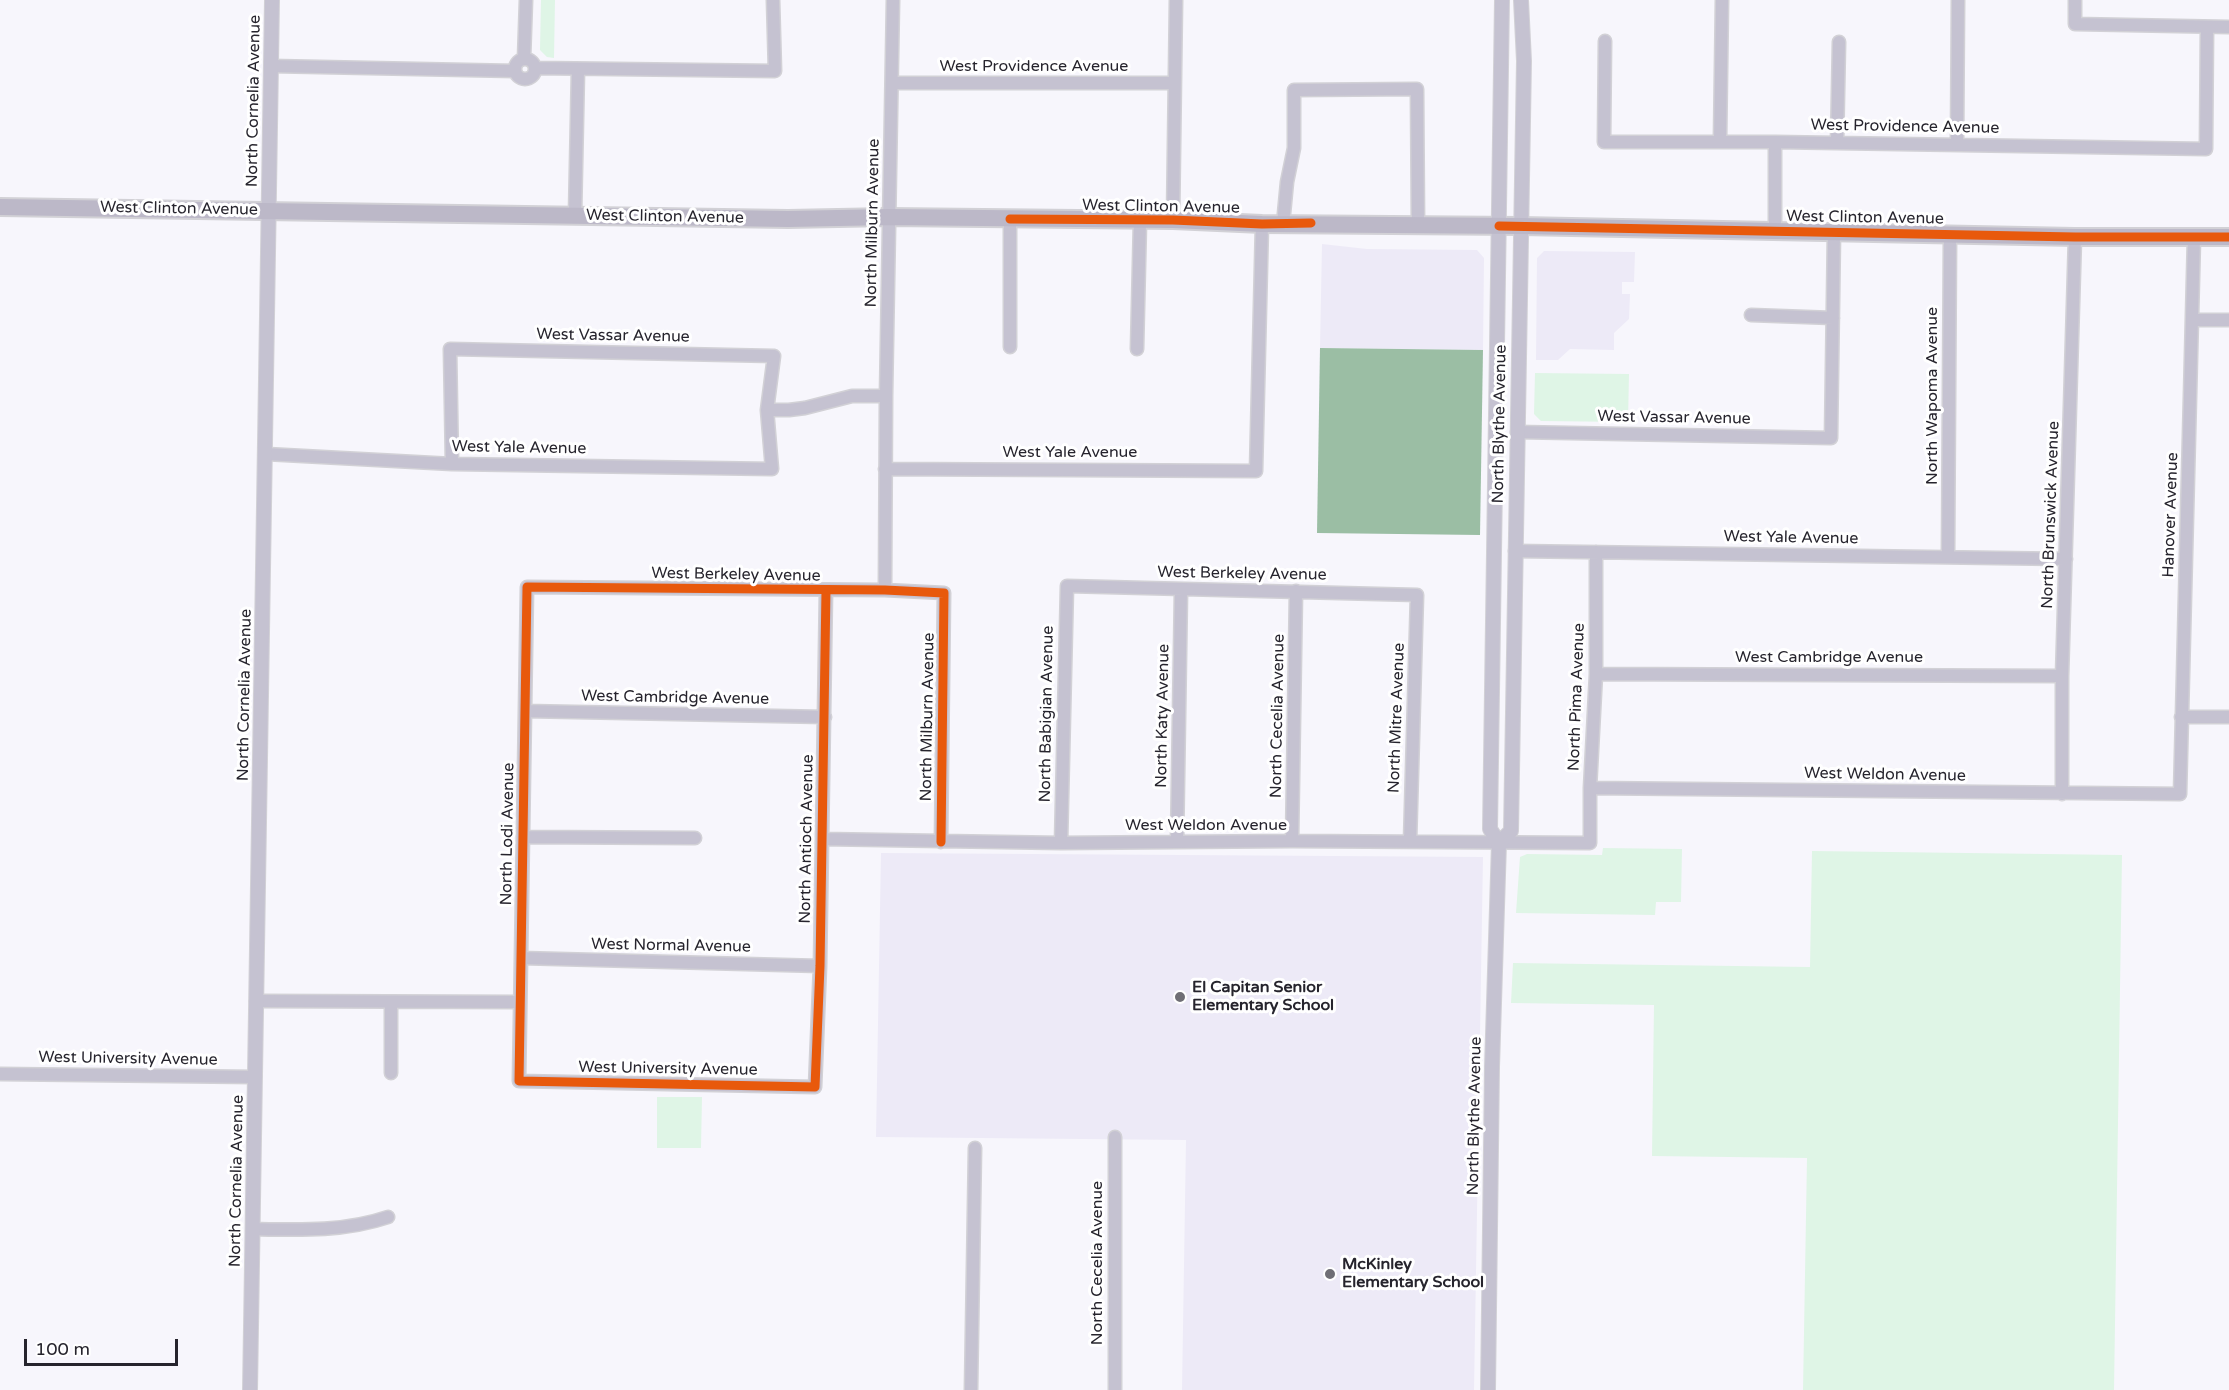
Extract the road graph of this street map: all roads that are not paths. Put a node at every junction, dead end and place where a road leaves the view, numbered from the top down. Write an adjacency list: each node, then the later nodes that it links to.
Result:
1 (272, 0): 16 (street, North Cornelia Avenue)
2 (526, 0): 15 (street)
3 (772, 0): 18 (street)
4 (893, 0): 20 (street, North Milburn Avenue)
5 (1176, 0): 21 (street)
6 (1502, 0): 36 (street, North Blythe Avenue)
7 (1521, 0): 37 (street, North Blythe Avenue)
8 (1722, 0): 22 (street)
9 (1958, 0): 25 (street)
10 (2075, 0): 11 (street)
11 (2207, 27): 12 (street); 25 (street, West Providence Avenue)
12 (2229, 27)
13 (1605, 40): 22 (street, West Providence Avenue)
14 (1839, 42): 24 (street)
15 (524, 59): 17 (street); 19 (street)
16 (271, 66): 19 (street); 27 (street, North Cornelia Avenue)
17 (535, 68): 18 (street); 19 (street)
18 (578, 69): 28 (street)
19 (515, 71)
20 (893, 83): 21 (street, West Providence Avenue); 29 (street, North Milburn Avenue)
21 (1174, 83): 31 (street)
22 (1720, 141): 23 (street, West Providence Avenue)
23 (1775, 142): 24 (street, West Providence Avenue); 38 (street)
24 (1837, 143): 25 (street, West Providence Avenue)
25 (1957, 145)
26 (0, 207): 27 (main road, West Clinton Avenue)
27 (269, 210): 28 (main road, West Clinton Avenue); 53 (street, North Cornelia Avenue)
28 (575, 215): 29 (main road, West Clinton Avenue)
29 (888, 217): 30 (main road, West Clinton Avenue); 50 (street, North Milburn Avenue)
30 (1010, 219): 32 (main road, West Clinton Avenue); 48 (street)
31 (1173, 220): 32 (main road, West Clinton Avenue); 33 (main road, West Clinton Avenue)
32 (1140, 221): 49 (street)
33 (1262, 224): 34 (main road, West Clinton Avenue); 55 (street, West Yale Avenue)
34 (1283, 224): 35 (main road, West Clinton Avenue); 35 (street)
35 (1418, 226): 36 (main road, West Clinton Avenue)
36 (1499, 226): 37 (main road, West Clinton Avenue); 85 (street, North Blythe Avenue)
37 (1521, 226): 38 (main road, West Clinton Avenue); 52 (street, North Blythe Avenue)
38 (1775, 231): 39 (main road, West Clinton Avenue)
39 (1834, 231): 40 (main road, West Clinton Avenue); 45 (street)
40 (1950, 235): 41 (main road, West Clinton Avenue); 58 (street, North Wapoma Avenue)
41 (2074, 237): 42 (main road, West Clinton Avenue); 59 (street, North Brunswick Avenue)
42 (2194, 237): 43 (main road, West Clinton Avenue); 46 (street, Hanover Avenue)
43 (2229, 237)
44 (1751, 315): 45 (street)
45 (1833, 318): 52 (street, West Vassar Avenue)
46 (2193, 320): 47 (street); 72 (street, Hanover Avenue)
47 (2229, 320)
48 (1010, 347)
49 (1137, 350)
50 (885, 396): 51 (street); 55 (street, North Milburn Avenue)
51 (767, 410): 54 (street, West Yale Avenue); 54 (street, West Vassar Avenue)
52 (1516, 432): 56 (street, North Blythe Avenue)
53 (266, 454): 54 (street, West Yale Avenue); 89 (street, North Cornelia Avenue)
54 (452, 464)
55 (885, 469): 63 (street, North Milburn Avenue)
56 (1515, 551): 57 (street, West Yale Avenue); 85 (street, North Blythe Avenue)
57 (1596, 552): 58 (street, West Yale Avenue); 68 (street, North Pima Avenue)
58 (1948, 557): 59 (street, West Yale Avenue)
59 (2066, 559): 69 (street, North Brunswick Avenue)
60 (1067, 586): 64 (street, West Berkeley Avenue); 83 (street, North Babigian Avenue)
61 (527, 587): 62 (street, West Berkeley Avenue); 70 (street, North Lodi Avenue)
62 (826, 590): 63 (street, West Berkeley Avenue); 71 (street, North Antioch Avenue)
63 (885, 590): 66 (street, West Berkeley Avenue)
64 (1181, 590): 65 (street, West Berkeley Avenue); 84 (street, North Katy Avenue)
65 (1296, 591): 67 (street, West Berkeley Avenue); 80 (street, North Cecelia Avenue)
66 (944, 592): 81 (street, North Milburn Avenue)
67 (1417, 595): 82 (street, North Mitre Avenue)
68 (1596, 674): 69 (street, West Cambridge Avenue); 74 (street, North Pima Avenue)
69 (2062, 676): 75 (street, North Brunswick Avenue)
70 (525, 711): 71 (street, West Cambridge Avenue); 77 (street, North Lodi Avenue)
71 (825, 717): 79 (street, North Antioch Avenue)
72 (2181, 717): 73 (street); 76 (street, Hanover Avenue)
73 (2229, 717)
74 (1590, 788): 75 (street, West Weldon Avenue); 86 (street, North Pima Avenue)
75 (2062, 794): 76 (street, West Weldon Avenue)
76 (2180, 795)
77 (524, 837): 78 (street); 87 (street, North Lodi Avenue)
78 (695, 838)
79 (822, 839): 81 (street, West Weldon Avenue); 88 (street, North Antioch Avenue)
80 (1292, 841): 82 (street, West Weldon Avenue); 84 (street, West Weldon Avenue)
81 (941, 842): 83 (street, West Weldon Avenue)
82 (1410, 842): 85 (street, West Weldon Avenue)
83 (1061, 843): 84 (street, West Weldon Avenue)
84 (1177, 843)
85 (1499, 843): 86 (street, West Weldon Avenue); 104 (street, North Blythe Avenue)
86 (1590, 843)
87 (521, 958): 88 (street, West Normal Avenue); 90 (street, North Lodi Avenue)
88 (820, 966): 96 (street, North Antioch Avenue)
89 (256, 1001): 91 (street); 94 (street, North Cornelia Avenue)
90 (520, 1002): 91 (street); 95 (street, North Lodi Avenue)
91 (392, 1003): 92 (street)
92 (391, 1073)
93 (0, 1074): 94 (street, West University Avenue)
94 (255, 1077): 100 (street, North Cornelia Avenue)
95 (519, 1081): 96 (street, West University Avenue)
96 (815, 1087)
97 (1115, 1137): 103 (street, North Cecelia Avenue)
98 (975, 1148): 102 (street)
99 (388, 1218): 100 (street)
100 (253, 1229): 101 (street, North Cornelia Avenue)
101 (250, 1390)
102 (971, 1390)
103 (1115, 1390)
104 (1488, 1390)

